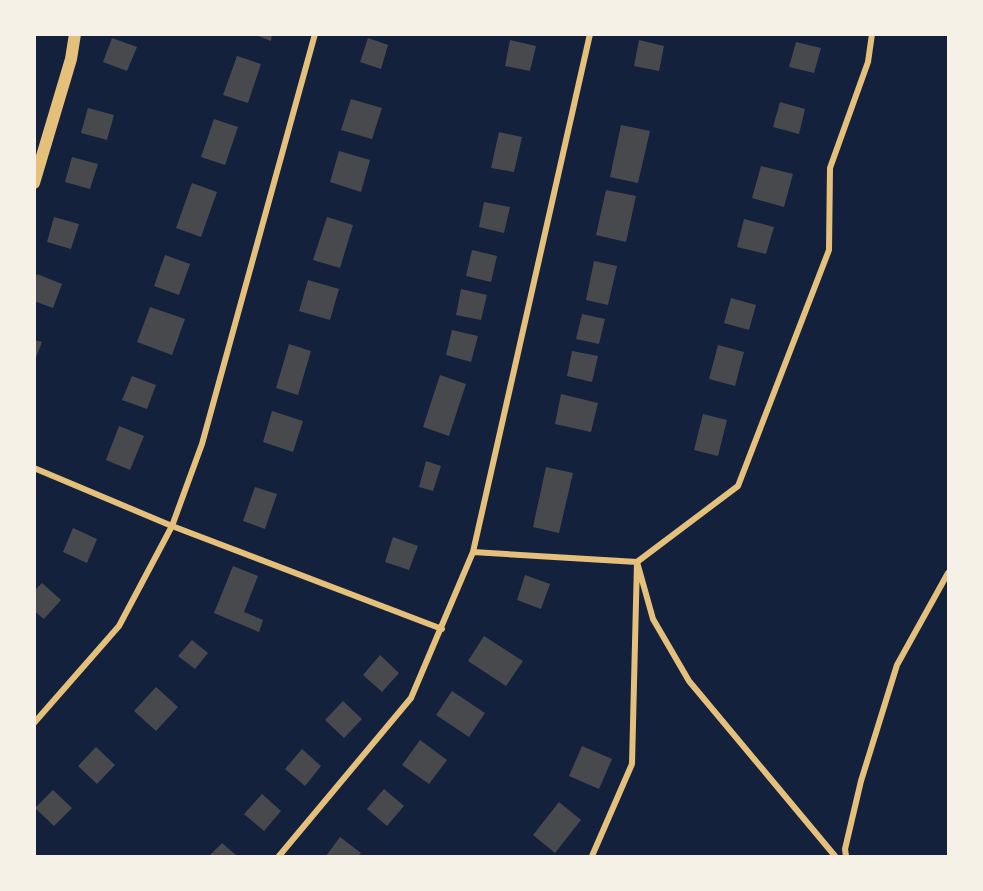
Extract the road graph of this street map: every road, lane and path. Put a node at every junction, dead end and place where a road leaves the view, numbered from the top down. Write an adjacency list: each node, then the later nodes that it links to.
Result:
1 (75, 34): 5 (main road)
2 (315, 34): 7 (street)
3 (590, 34): 8 (street)
4 (872, 34): 9 (street)
5 (34, 183)
6 (34, 468): 7 (street)
7 (172, 526): 11 (street); 12 (street)
8 (473, 552): 9 (street); 11 (street)
9 (637, 562): 14 (street); 15 (street)
10 (948, 573): 16 (street)
11 (442, 629): 13 (street)
12 (34, 723)
13 (279, 856)
14 (592, 856)
15 (836, 856)
16 (846, 856)

